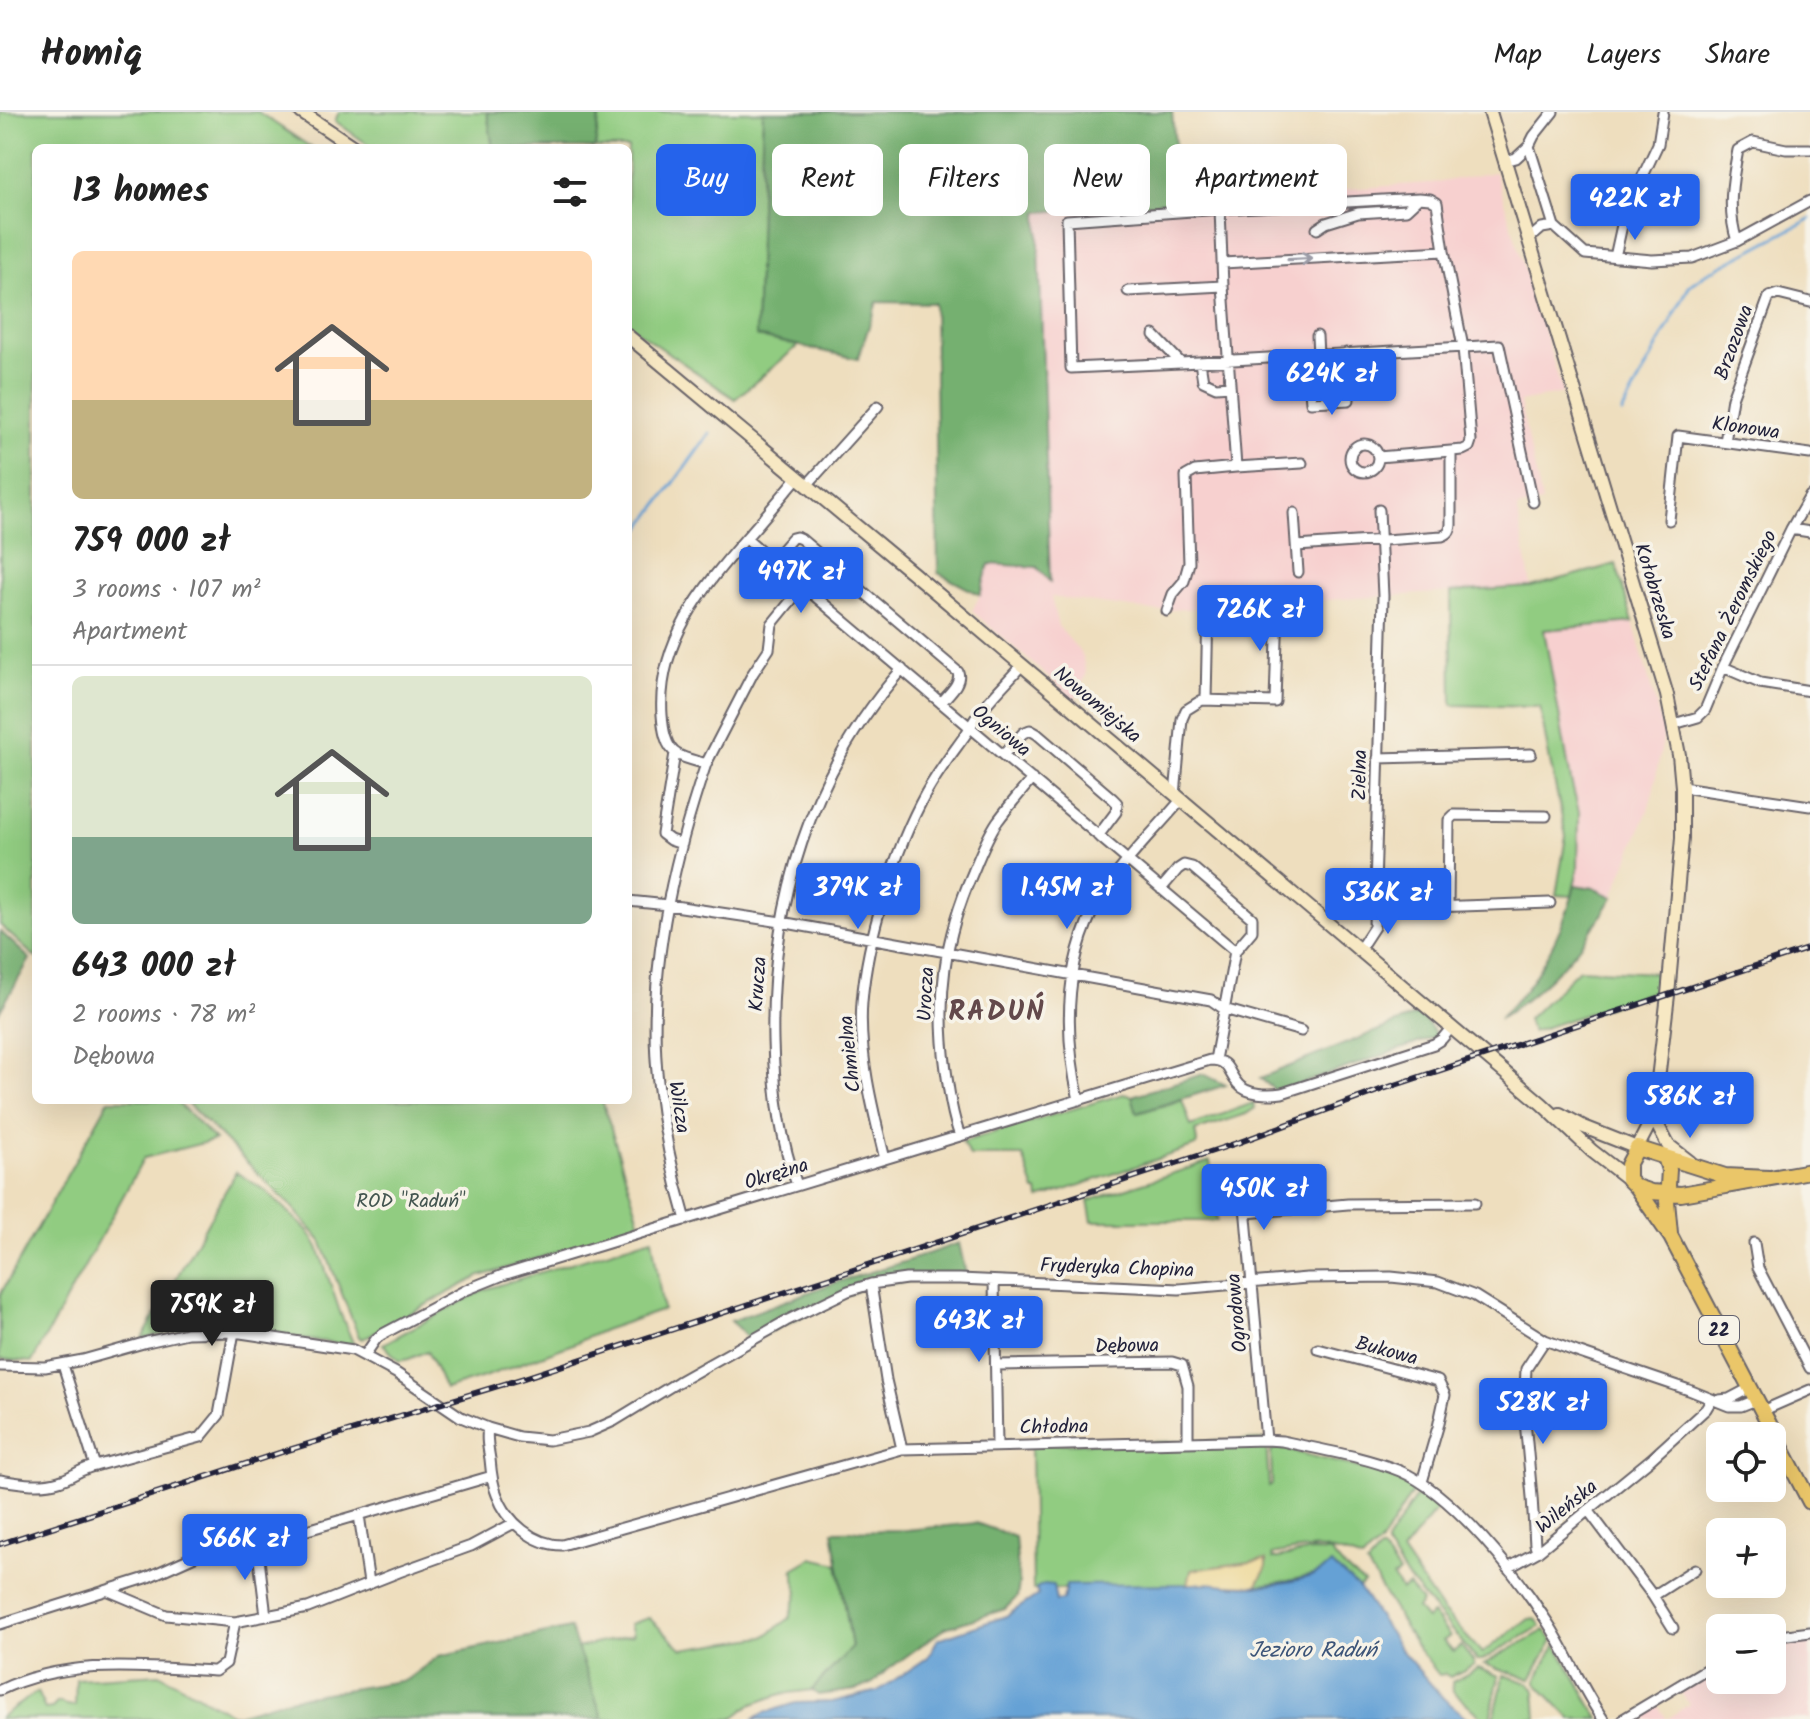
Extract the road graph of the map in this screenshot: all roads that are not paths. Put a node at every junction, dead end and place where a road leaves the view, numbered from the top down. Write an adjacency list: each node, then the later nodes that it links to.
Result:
1 (301, 112): 5 (street)
2 (1490, 112): 8 (street, Kołobrzeska)
3 (1553, 112): 6 (street)
4 (1663, 112): 19 (street)
5 (349, 144)
6 (1529, 146): 8 (street); 14 (street)
7 (1810, 149): 17 (street)
8 (1505, 161): 16 (street, Kołobrzeska)
9 (1419, 198): 11 (street); 15 (street); 18 (street)
10 (1810, 201): 17 (street)
11 (1347, 202)
12 (1166, 213): 33 (street)
13 (1220, 216): 20 (street)
14 (1554, 226): 16 (street); 19 (street)
15 (1317, 229)
16 (1527, 236): 65 (street, Kołobrzeska)
17 (1737, 241): 19 (street)
18 (1444, 251): 20 (street, one-way to 18); 27 (street)
19 (1615, 257)
20 (1223, 263): 21 (street)
21 (1223, 286): 22 (street); 31 (street)
22 (1128, 291)
23 (1810, 302): 36 (street, Brzozowa)
24 (1154, 335): 33 (street)
25 (1317, 336): 29 (street)
26 (632, 339): 42 (street, Nowomiejska)
27 (1463, 347): 28 (street); 37 (street); 44 (street)
28 (1346, 353): 29 (street); 30 (street)
29 (1318, 355): 30 (street)
30 (1307, 356): 31 (street)
31 (1228, 360): 32 (street); 34 (street)
32 (1200, 362): 33 (street); 34 (street)
33 (1181, 363)
34 (1230, 386): 41 (street)
35 (878, 406): 42 (street)
36 (1725, 442): 38 (street, Klonowa); 47 (street, Klonowa)
37 (1451, 451): 39 (street); 51 (street)
38 (1810, 454)
39 (1378, 457)
40 (1302, 463): 41 (street)
41 (1236, 467): 58 (street)
42 (802, 481): 50 (street); 59 (street, Nowomiejska)
43 (1810, 496): 48 (street, Stefana Żeromskiego)
44 (1533, 502)
45 (1379, 510): 51 (street, Zielna)
46 (1294, 513): 52 (street)
47 (1669, 520)
48 (1791, 529): 49 (street); 60 (street, Stefana Żeromskiego)
49 (1810, 532)
50 (746, 538): 53 (street, Ogniowa); 67 (street)
51 (1380, 541): 52 (street); 70 (street, Zielna)
52 (1297, 546): 54 (street)
53 (772, 561): 55 (street, Ogniowa); 64 (street)
54 (1298, 572)
55 (803, 586): 61 (street, Ogniowa); 71 (street, Wilcza)
56 (1278, 606): 63 (street)
57 (1208, 608): 63 (street)
58 (1167, 611)
59 (1021, 666): 66 (street, Chmielna); 74 (street, Nowomiejska)
60 (1723, 667): 62 (street); 65 (street, Stefana Żeromskiego)
61 (902, 669): 64 (street, Ogniowa); 86 (street, Krucza)
62 (1810, 691)
63 (1206, 700): 74 (street)
64 (941, 703): 66 (street, Ogniowa)
65 (1674, 724): 73 (street, Kołobrzeska)
66 (971, 727): 68 (street, Ogniowa); 87 (street, Chmielna)
67 (675, 753): 71 (street); 78 (street)
68 (1004, 754): 72 (street, Ogniowa); 77 (street)
69 (1531, 754): 70 (street)
70 (1378, 758): 85 (street, Zielna)
71 (706, 764): 78 (street, Wilcza)
72 (1032, 779): 77 (street, Ogniowa); 90 (street, Urocza)
73 (1682, 787): 75 (street); 96 (street, Kołobrzeska)
74 (1178, 798): 79 (street); 88 (street, Nowomiejska)
75 (1810, 806)
76 (1546, 816): 84 (street)
77 (1098, 836): 79 (street, Ogniowa)
78 (682, 844): 83 (street, Wilcza)
79 (1129, 860): 80 (street, Ogniowa); 91 (street)
80 (1161, 889): 89 (street, Ogniowa); 89 (street)
81 (632, 901): 83 (street)
82 (1550, 903): 84 (street)
83 (668, 905): 86 (street); 113 (street, Wilcza)
84 (1448, 905): 85 (street)
85 (1374, 909): 88 (street, Zielna)
86 (781, 922): 87 (street); 109 (street, Krucza)
87 (873, 939): 90 (street); 103 (street, Chmielna)
88 (1359, 950): 93 (street, Nowomiejska)
89 (1235, 951): 92 (street)
90 (946, 952): 91 (street); 100 (street, Urocza)
91 (1072, 974): 92 (street); 97 (street)
92 (1224, 1009): 94 (street); 95 (street)
93 (1451, 1028): 95 (street); 98 (street, Nowomiejska)
94 (1301, 1031)
95 (1215, 1060): 97 (street, Okrężna)
96 (1656, 1096): 99 (street, Kołobrzeska); 101 (street, Kołobrzeska)
97 (1079, 1100): 100 (street, Okrężna)
98 (1542, 1104): 101 (street, Nowomiejska); 107 (street, Nowomiejska)
99 (1658, 1126): 102 (street, Kołobrzeska); 104 (street)
100 (960, 1136): 103 (street, Okrężna)
101 (1637, 1148): 102 (main road); 107 (main road)
102 (1665, 1157): 104 (main road); 110 (main road)
103 (885, 1159): 109 (street, Okrężna)
104 (1703, 1170): 106 (main road)
105 (1810, 1171): 106 (main road)
106 (1769, 1178): 110 (main road)
107 (1632, 1183): 110 (main road); 114 (main road, 22)
108 (1243, 1184): 112 (street, Ogrodowa)
109 (797, 1185): 113 (street, Okrężna)
110 (1667, 1194): 114 (main road)
111 (1475, 1203): 112 (street)
112 (1246, 1213): 117 (street, Ogrodowa)
113 (686, 1220): 122 (street, Okrężna)
114 (1671, 1237): 129 (main road, 22)
115 (1754, 1243): 126 (street)
116 (994, 1281): 117 (street, Fryderyka Chopina); 118 (street, Fryderyka Chopina); 124 (street)
117 (1251, 1283): 120 (street, Fryderyka Chopina); 131 (street, Ogrodowa)
118 (871, 1284): 130 (street, Fryderyka Chopina); 134 (street)
119 (234, 1332): 122 (street, Fryderyka Chopina); 123 (street, Fryderyka Chopina); 135 (street)
120 (1545, 1340): 128 (street, Fryderyka Chopina); 144 (street)
121 (1318, 1349): 138 (street, Bukowa)
122 (365, 1355): 130 (street, Fryderyka Chopina)
123 (63, 1365): 125 (street, Fryderyka Chopina); 135 (street)
124 (996, 1365): 132 (street, Dębowa); 133 (street)
125 (0, 1366)
126 (1810, 1368)
127 (1810, 1390): 129 (street)
128 (1714, 1400): 129 (street); 140 (street, Wileńska)
129 (1756, 1400): 139 (main road, 22)
130 (488, 1428): 136 (street)
131 (1266, 1440): 132 (street, Chłodna); 138 (street, Chłodna)
132 (1188, 1441): 133 (street, Chłodna)
133 (997, 1445): 134 (street, Chłodna)
134 (902, 1449): 142 (street, Chłodna)
135 (95, 1466): 137 (street)
136 (492, 1476): 141 (street); 142 (street)
137 (0, 1480)
138 (1422, 1482): 145 (street, Chłodna)
139 (1810, 1502)
140 (1588, 1510): 144 (street, Wileńska); 149 (street)
141 (359, 1515): 143 (street); 147 (street)
142 (514, 1523): 147 (street)
143 (257, 1543): 148 (street); 150 (street)
144 (1537, 1552): 145 (street, Wileńska)
145 (1508, 1568): 158 (street, Chłodna)
146 (1695, 1569): 149 (street)
147 (369, 1583): 150 (street)
148 (109, 1591): 151 (street); 152 (street)
149 (1653, 1596): 153 (street)
150 (266, 1616): 151 (street)
151 (235, 1622): 157 (street)
152 (0, 1624)
153 (1673, 1628)
154 (1810, 1632): 155 (street)
155 (1786, 1635)
156 (1706, 1669): 159 (street)
157 (0, 1690)
158 (1603, 1719)
159 (1623, 1719)

